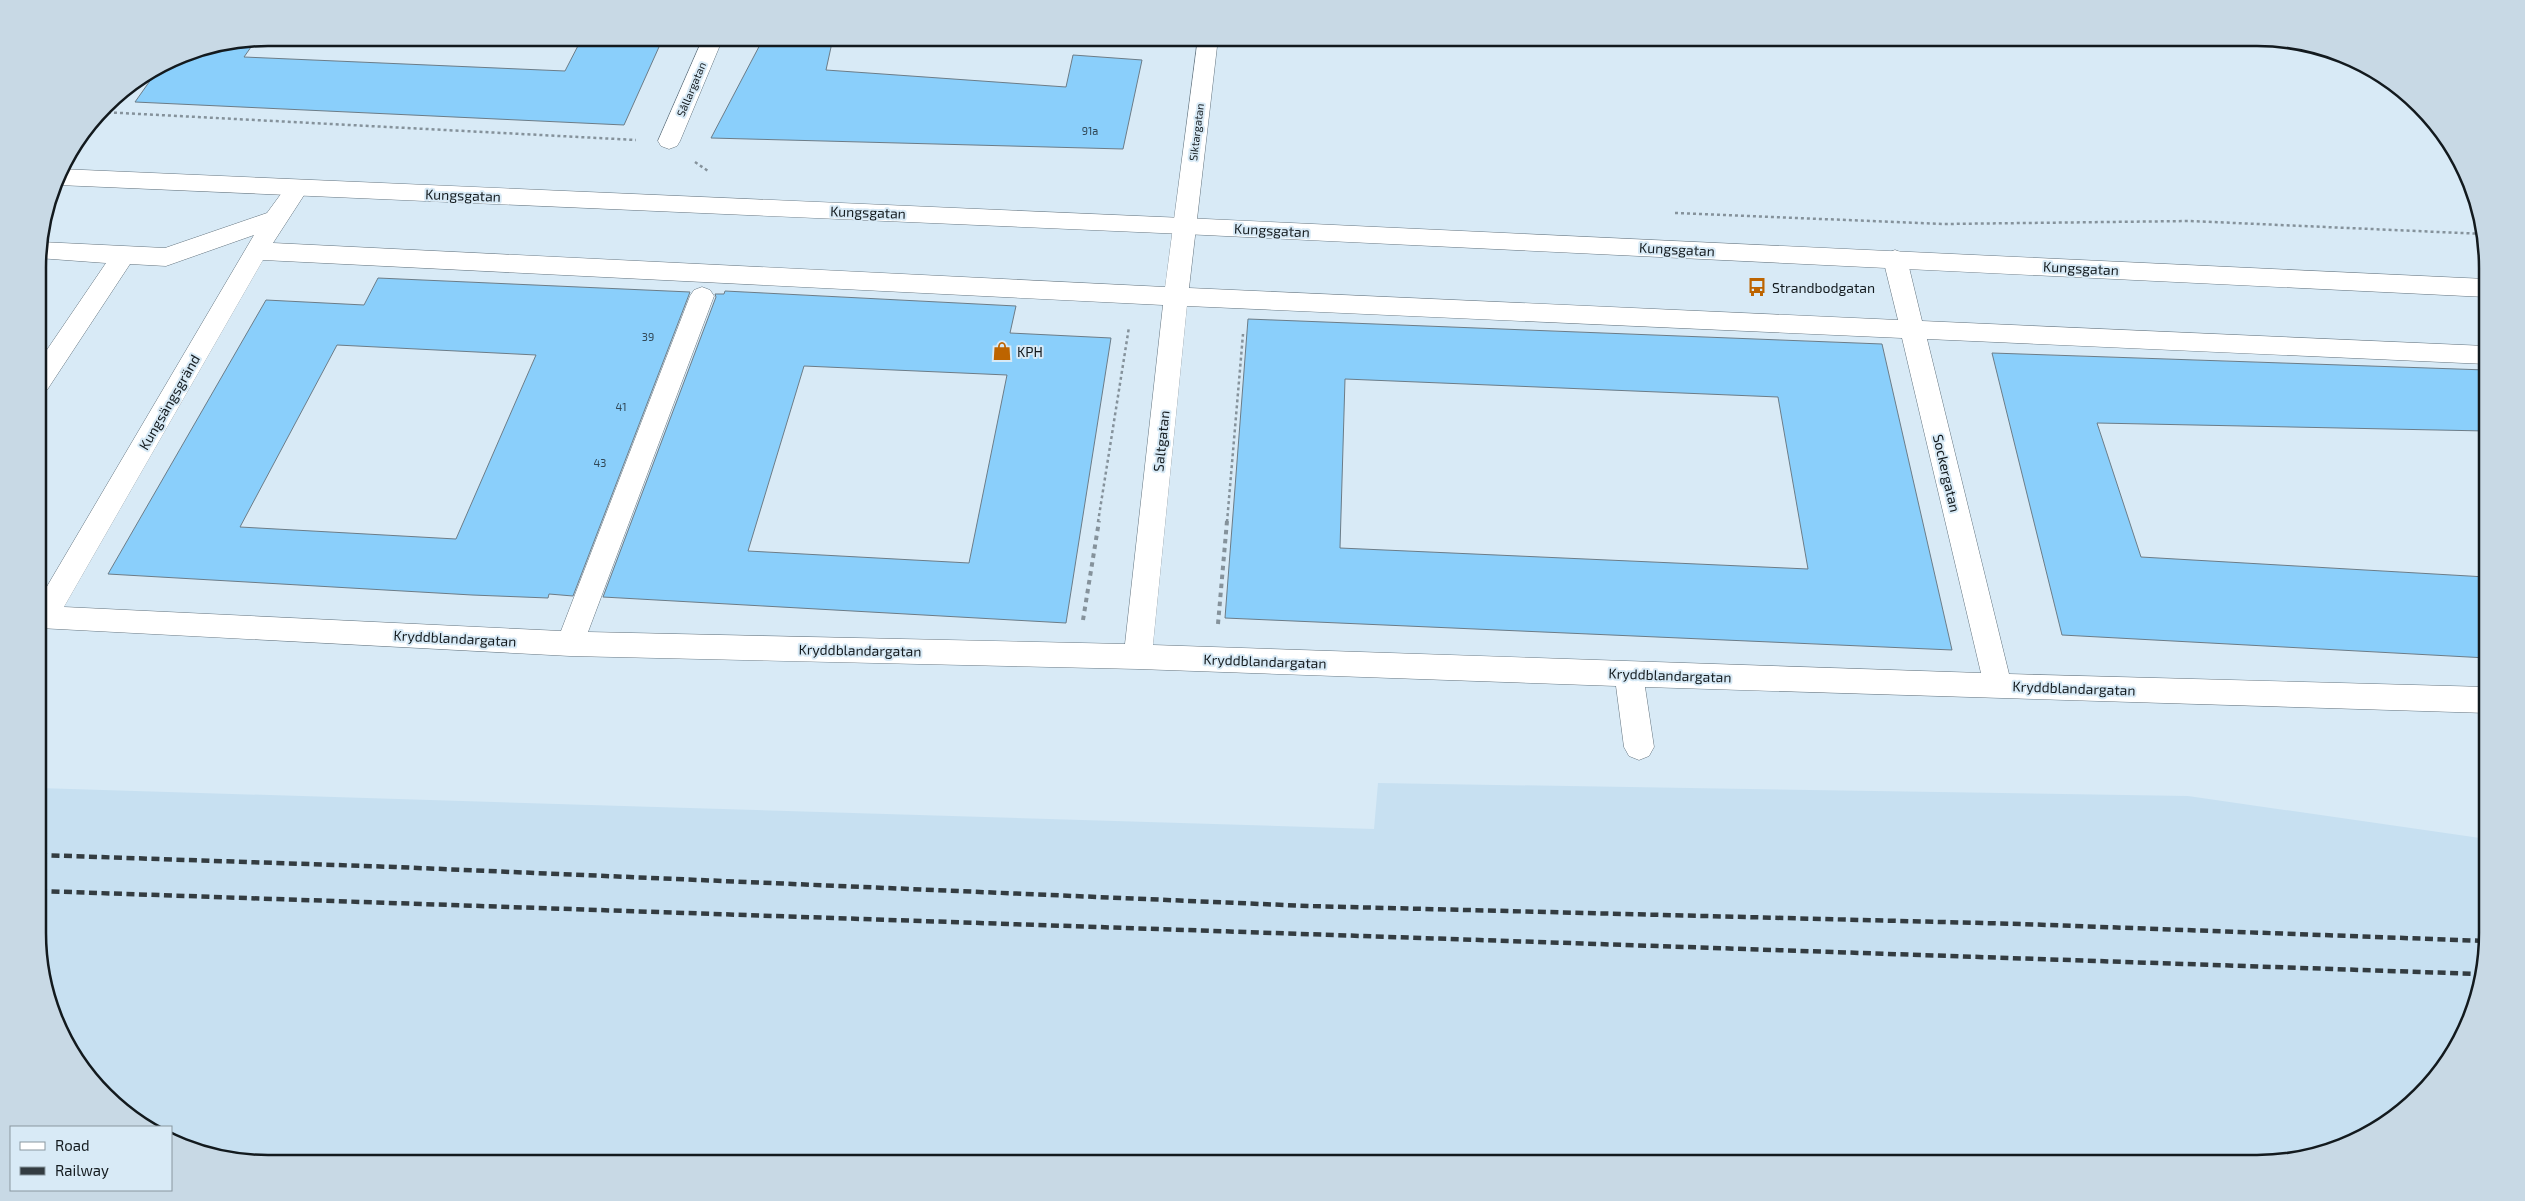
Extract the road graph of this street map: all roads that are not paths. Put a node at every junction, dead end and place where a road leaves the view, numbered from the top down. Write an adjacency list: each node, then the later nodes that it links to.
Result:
1 (710, 46): 3 (street, Sållargatan)
2 (1207, 46): 7 (street, Siktargatan)
3 (669, 141)
4 (66, 177): 5 (street, Kungsgatan)
5 (297, 189): 6 (street, Kungsängsgränd); 7 (street, Kungsgatan)
6 (276, 219): 9 (street, Kungsängsgränd); 10 (street)
7 (1184, 226): 11 (street, Kungsgatan); 14 (street, Saltgatan)
8 (47, 250): 10 (street)
9 (257, 252): 14 (street); 18 (street, Kungsängsgränd)
10 (124, 255): 17 (street)
11 (1896, 259): 12 (street, Kungsgatan); 15 (street, Sockergatan)
12 (2479, 288)
13 (702, 296): 20 (street)
14 (1176, 296): 15 (street); 21 (street, Saltgatan)
15 (1913, 330): 16 (street); 23 (street, Sockergatan)
16 (2479, 355)
17 (46, 371)
18 (46, 613)
19 (46, 618): 20 (street, Kryddblandargatan)
20 (570, 644): 21 (street, Kryddblandargatan)
21 (1138, 657): 22 (street, Kryddblandargatan)
22 (1629, 673): 23 (street, Kryddblandargatan); 25 (street)
23 (1998, 686): 24 (street, Kryddblandargatan)
24 (2479, 700)
25 (1639, 747)

